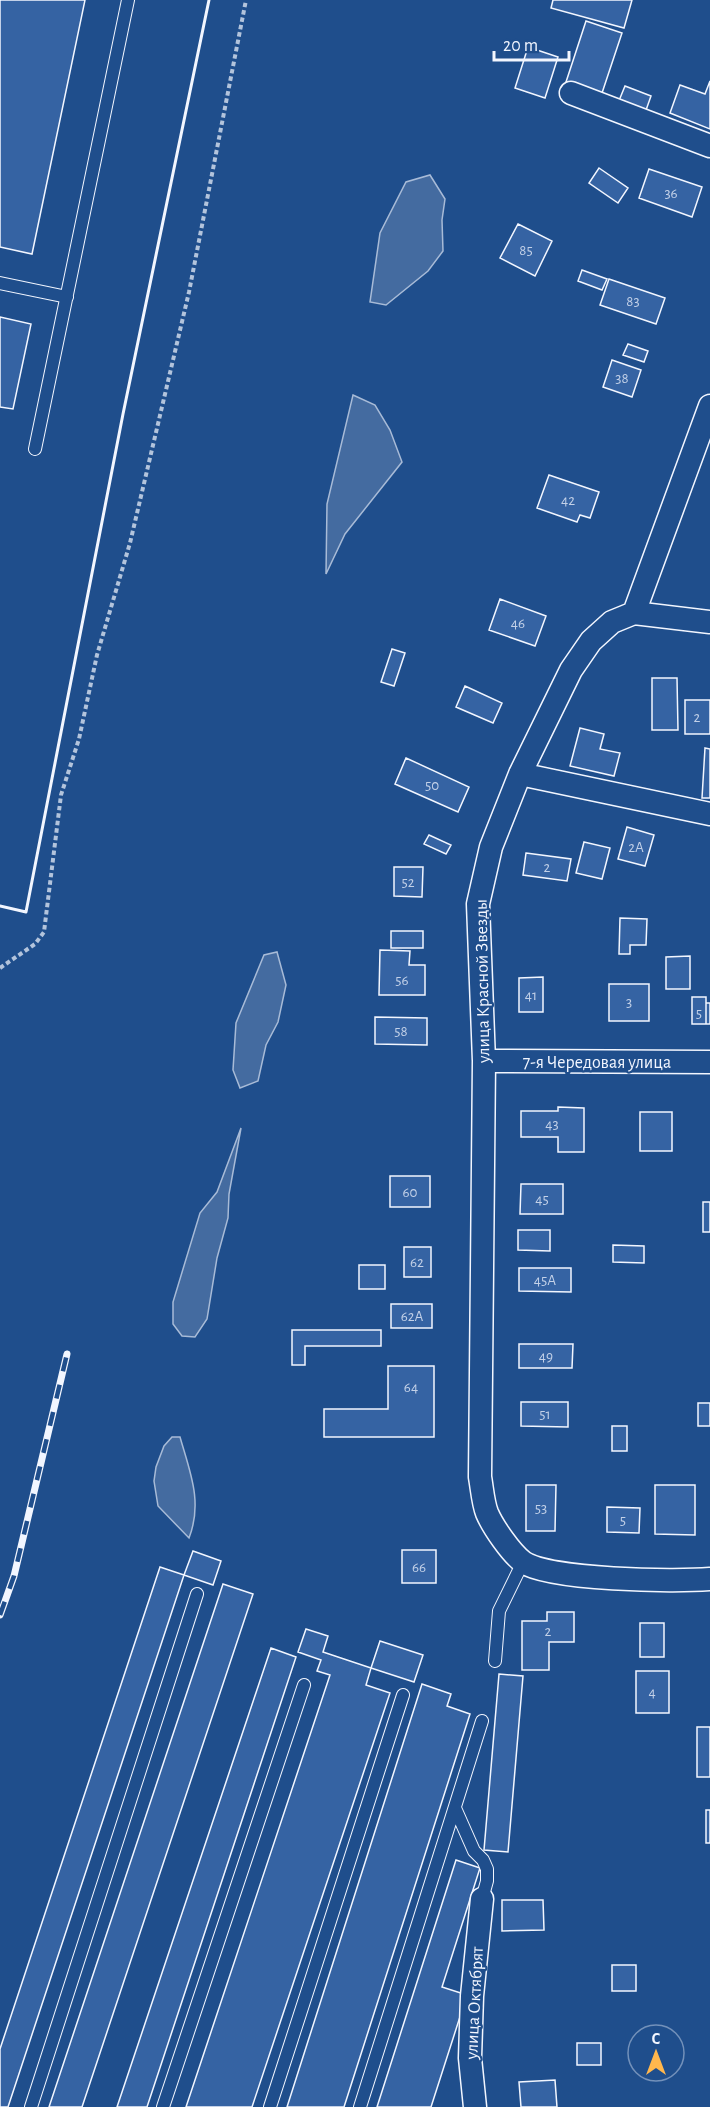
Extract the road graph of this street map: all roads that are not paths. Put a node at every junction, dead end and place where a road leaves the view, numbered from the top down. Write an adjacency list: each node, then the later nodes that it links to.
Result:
1 (128, 0): 5 (lane)
2 (571, 93): 3 (street)
3 (710, 146)
4 (0, 283): 5 (lane)
5 (67, 297): 7 (lane)
6 (710, 406): 8 (street)
7 (35, 449)
8 (634, 613): 9 (street); 10 (street, улица Красной Звезды)
9 (710, 622)
10 (520, 774): 11 (street); 12 (street, улица Красной Звезды)
11 (710, 814)
12 (484, 1061): 13 (street, 7-я Чередовая улица); 14 (street, улица Красной Звезды)
13 (710, 1062)
14 (523, 1562): 15 (street); 17 (lane)
15 (710, 1579)
16 (197, 1594): 23 (lane)
17 (495, 1661)
18 (304, 1685): 24 (lane)
19 (403, 1695): 25 (lane)
20 (482, 1721): 21 (lane)
21 (454, 1808): 22 (lane); 26 (lane)
22 (482, 1899): 27 (street, улица Октябрят)
23 (31, 2107)
24 (164, 2107)
25 (270, 2107)
26 (360, 2107)
27 (475, 2107)

